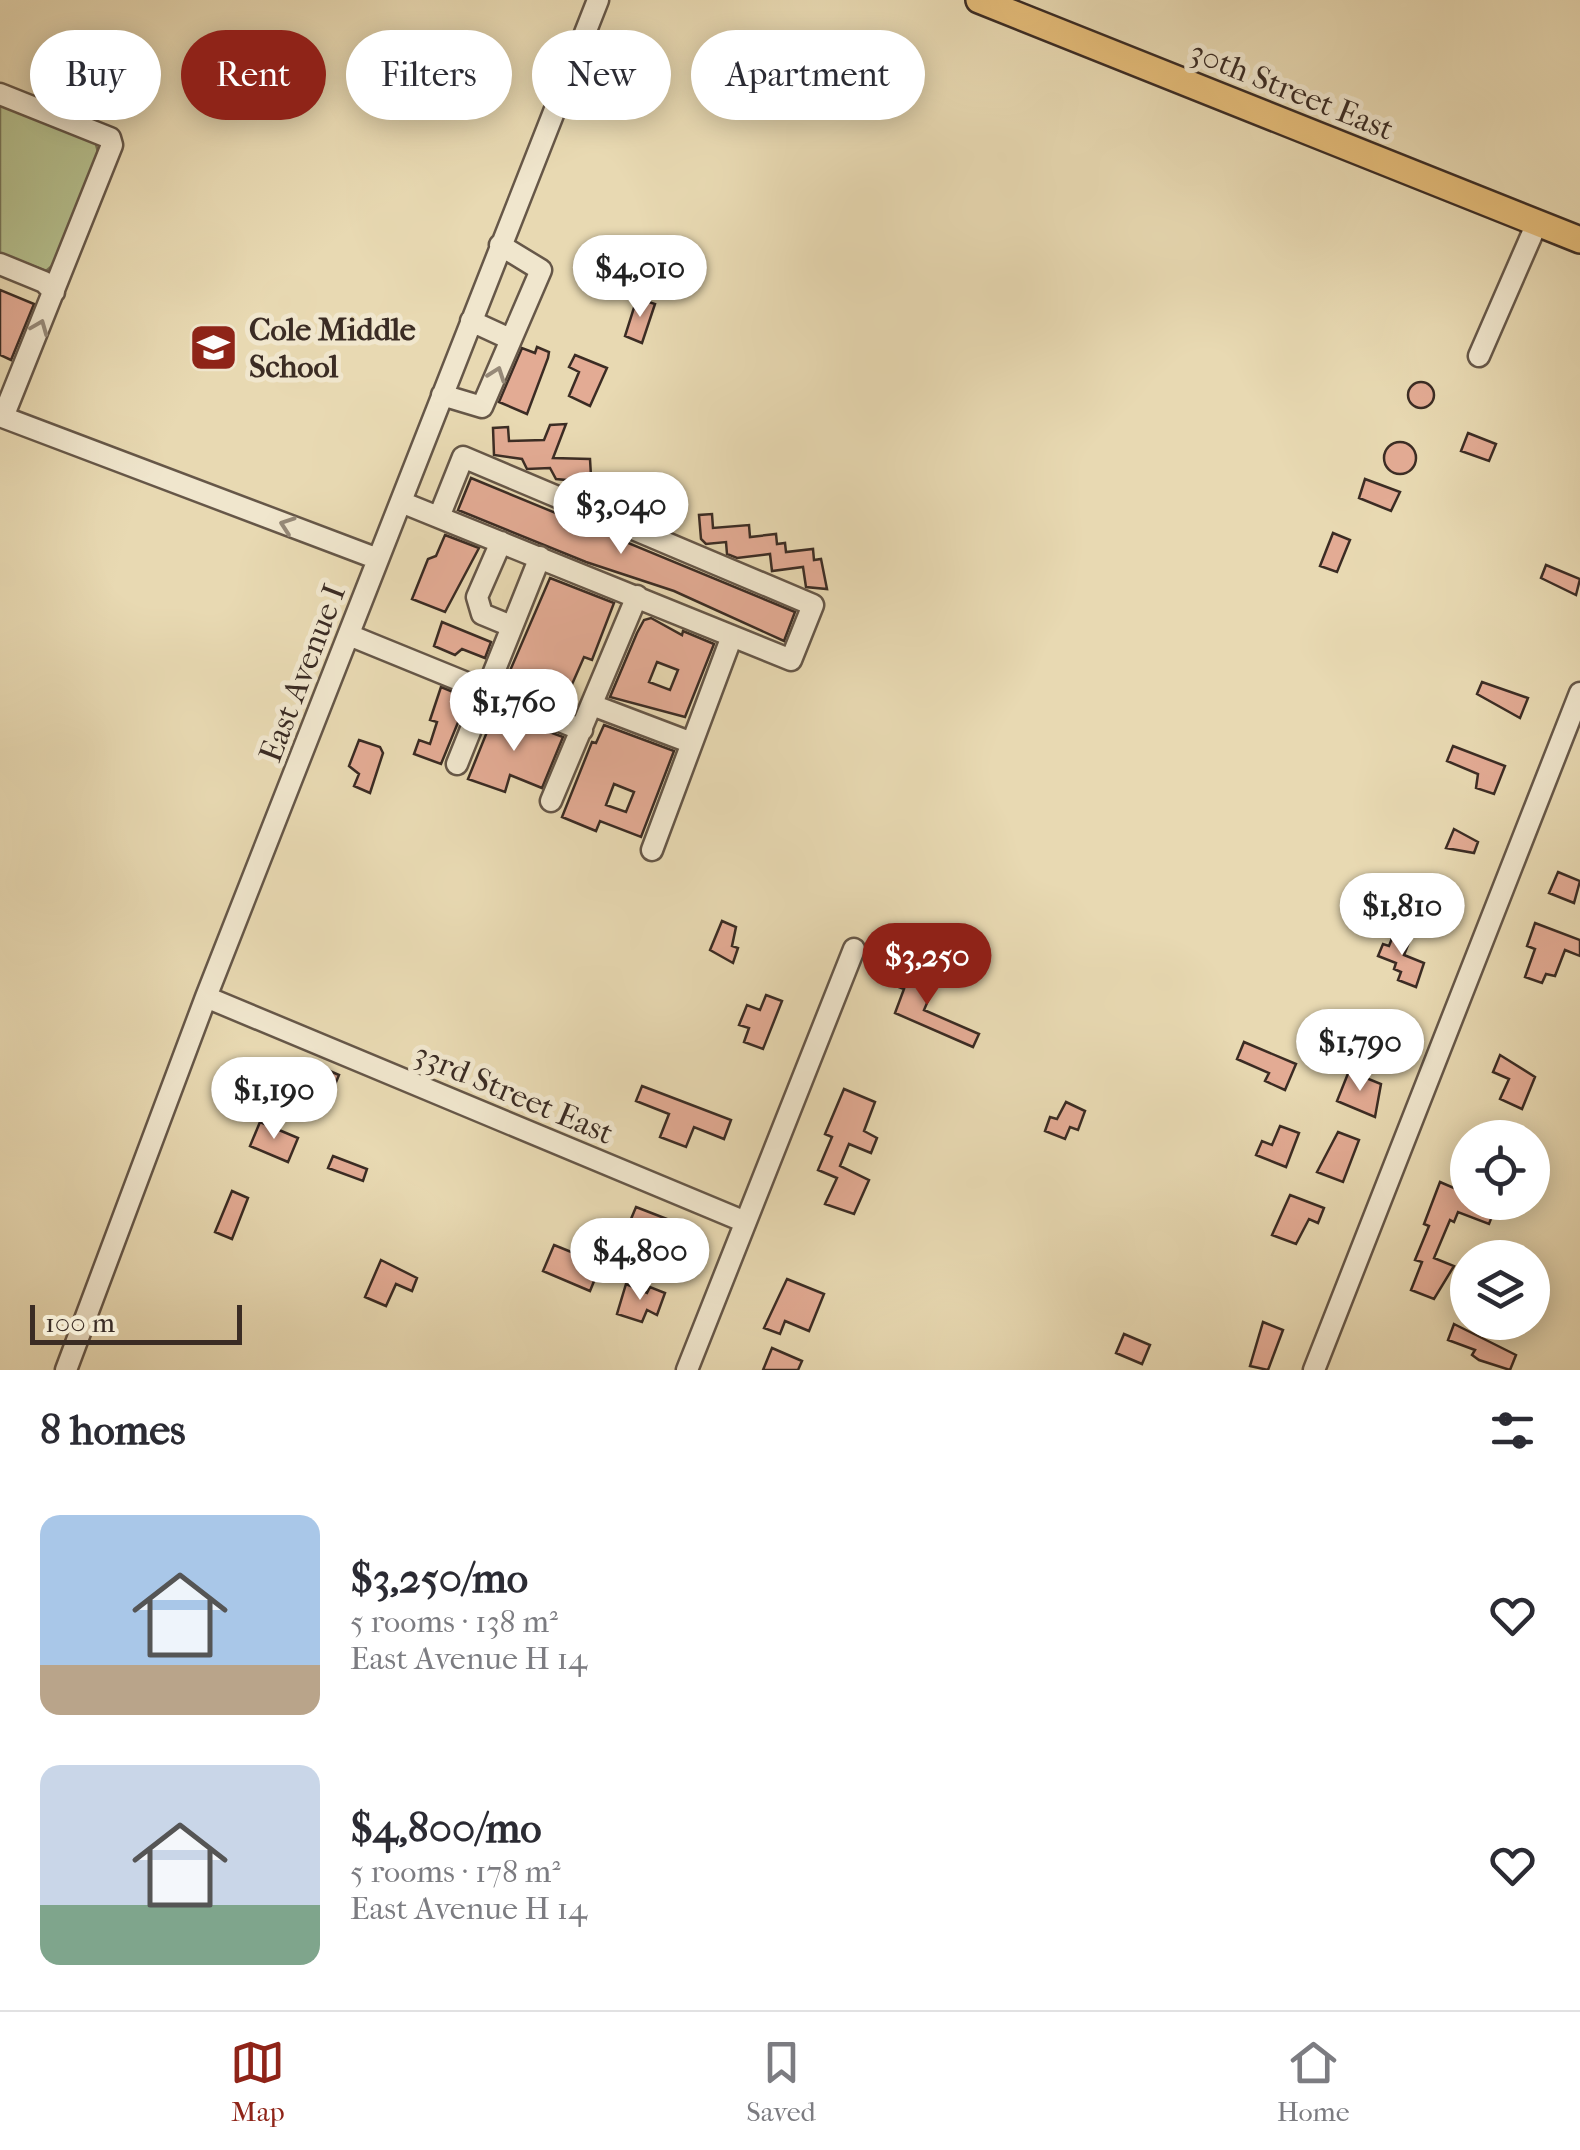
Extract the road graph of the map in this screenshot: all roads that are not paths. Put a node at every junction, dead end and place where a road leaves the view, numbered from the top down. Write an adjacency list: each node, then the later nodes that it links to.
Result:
1 (598, 0): 6 (street, East Avenue I)
2 (979, 0): 4 (main road, 30th Street East)
3 (0, 94): 8 (street)
4 (1537, 223): 5 (main road, 30th Street East); 11 (street)
5 (1580, 240)
6 (500, 245): 9 (street, East Avenue I); 10 (street)
7 (0, 264): 8 (street)
8 (54, 292): 13 (street, one-way to 8)
9 (471, 322): 10 (street); 14 (street, East Avenue I)
10 (510, 339): 14 (street, one-way to 10)
11 (1479, 356)
12 (0, 367): 13 (street)
13 (20, 375): 15 (street)
14 (442, 395): 16 (street, East Avenue I)
15 (2, 416): 20 (street, one-way to 15)
16 (401, 502): 17 (street); 20 (street, East Avenue I)
17 (439, 517): 18 (street); 24 (street)
18 (501, 542): 19 (street); 22 (street)
19 (540, 557): 21 (street); 22 (street)
20 (378, 560): 23 (street, East Avenue I)
21 (637, 596): 24 (street); 27 (street)
22 (512, 626): 25 (street)
23 (349, 635): 25 (street); 34 (street, East Avenue I)
24 (732, 636): 29 (street)
25 (485, 690): 28 (street); 30 (street)
26 (1580, 693): 38 (street)
27 (592, 705): 28 (street); 29 (street)
28 (582, 730): 31 (street)
29 (692, 743): 32 (street)
30 (457, 764)
31 (551, 801)
32 (652, 850)
33 (854, 948): 35 (street)
34 (206, 997): 35 (street, 33rd Street East); 36 (street, East Avenue I)
35 (744, 1221): 37 (street)
36 (66, 1370)
37 (687, 1370)
38 (1314, 1370)

